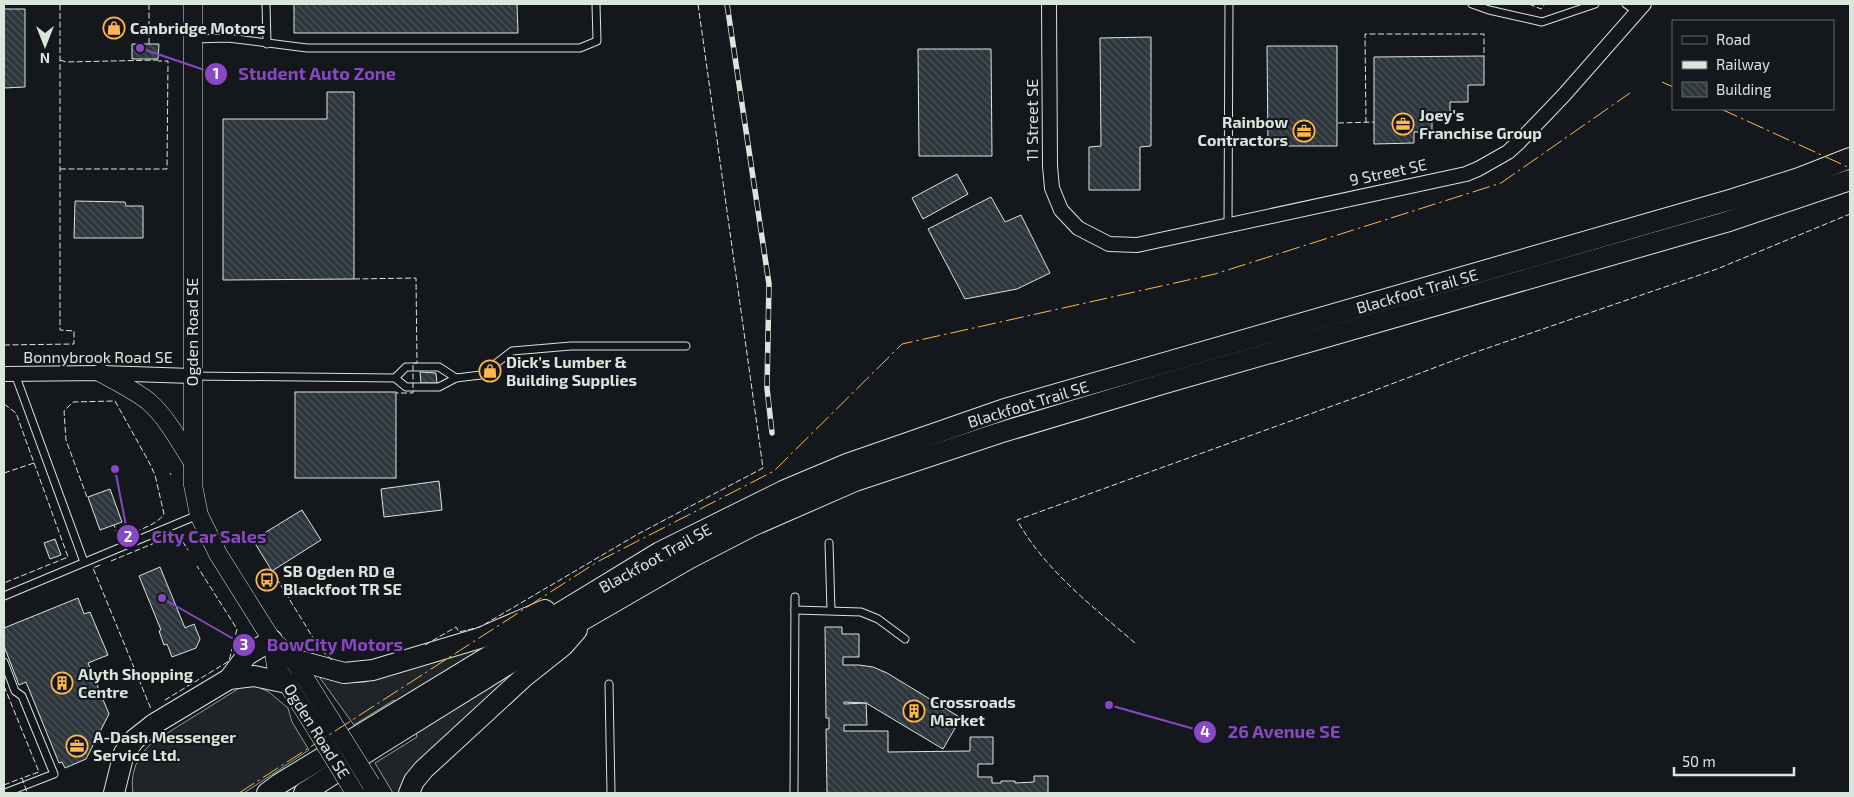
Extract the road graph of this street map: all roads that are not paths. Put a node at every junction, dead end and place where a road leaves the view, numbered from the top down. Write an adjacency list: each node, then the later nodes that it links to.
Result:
1 (193, 4): 9 (street, Ogden Road SE)
2 (266, 4): 10 (lane)
3 (596, 4): 10 (lane)
4 (1049, 4): 14 (street, 11 Street SE)
5 (1229, 4): 13 (lane)
6 (1472, 4): 7 (lane)
7 (1595, 4)
8 (1636, 7): 13 (street, 9 Street SE)
9 (193, 39): 10 (lane); 18 (street, Ogden Road SE)
10 (267, 44)
11 (1850, 158): 27 (main road, Blackfoot Trail SE)
12 (1850, 180): 27 (main road, Blackfoot Trail SE)
13 (1228, 225): 14 (street, 9 Street SE)
14 (1078, 228)
15 (686, 346): 20 (lane)
16 (9, 374): 17 (street, Bonnybrook Road SE); 24 (lane)
17 (101, 374): 18 (street, Bonnybrook Road SE); 21 (street)
18 (192, 376): 19 (lane); 21 (street, Ogden Road SE)
19 (395, 378): 20 (lane); 20 (lane)
20 (456, 378)
21 (192, 461): 22 (street, Ogden Road SE)
22 (199, 515): 24 (lane); 31 (street, Ogden Road SE)
23 (829, 543): 29 (lane)
24 (84, 562): 25 (lane)
25 (4, 596)
26 (795, 597): 28 (lane)
27 (586, 607): 32 (main road); 40 (main road, Blackfoot Trail SE); 41 (main road, Blackfoot Trail SE); 43 (main road)
28 (795, 610): 29 (lane); 45 (lane)
29 (831, 610): 30 (lane)
30 (905, 639)
31 (272, 640): 32 (street, Ogden Road SE); 34 (main road); 35 (street, Ogden Road SE)
32 (293, 659): 38 (street, Ogden Road SE, bridge)
33 (4, 662): 39 (lane)
34 (229, 679): 35 (main road); 37 (main road)
35 (287, 683): 42 (street, Ogden Road SE, bridge)
36 (609, 684): 44 (lane)
37 (118, 788)
38 (374, 788)
39 (4, 793)
40 (267, 793)
41 (304, 793)
42 (355, 793)
43 (408, 793)
44 (611, 793)
45 (794, 793)

